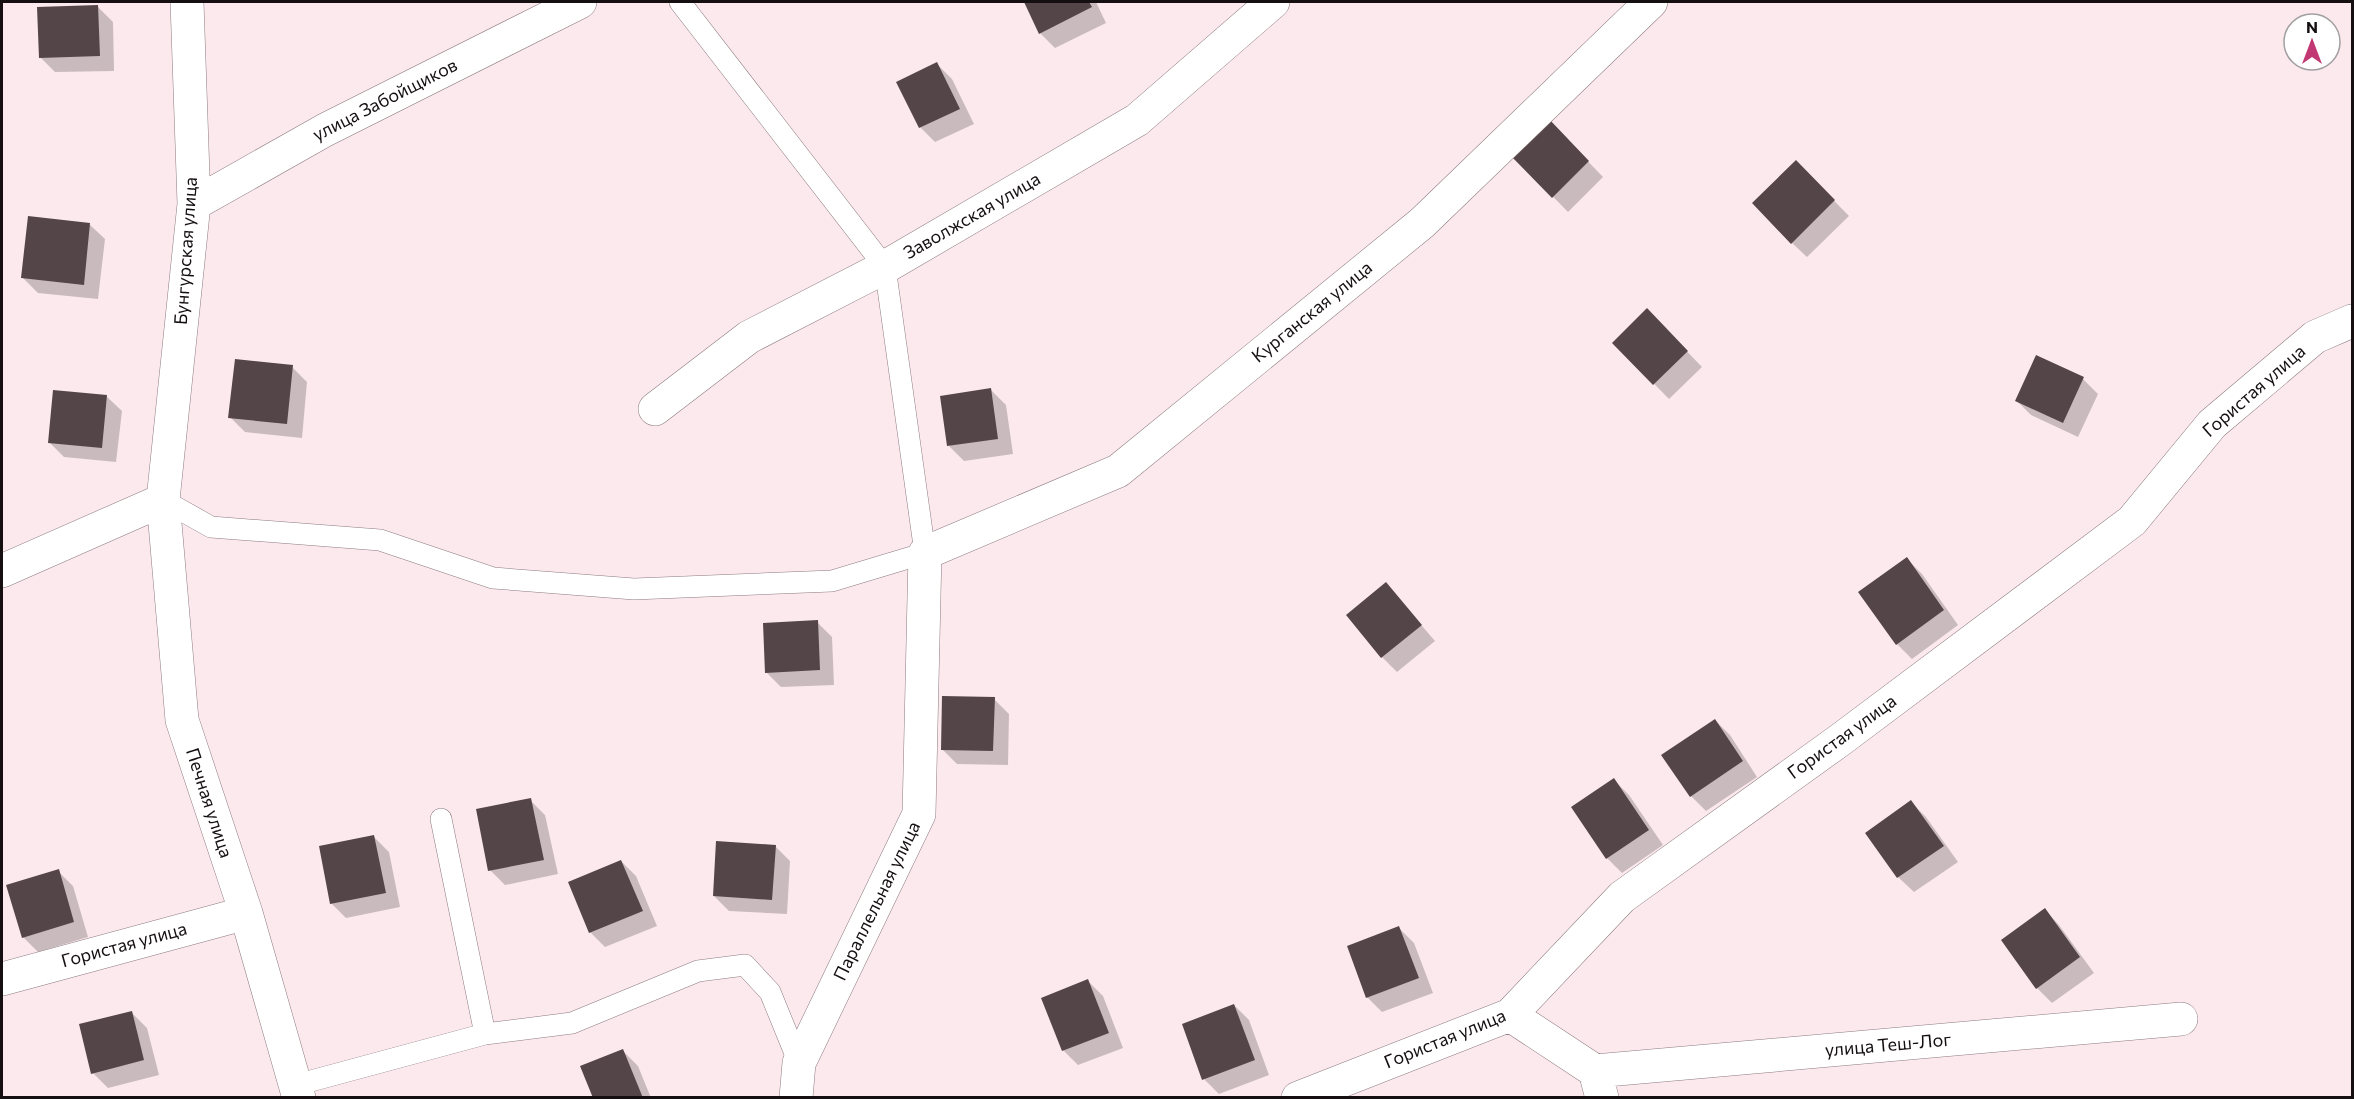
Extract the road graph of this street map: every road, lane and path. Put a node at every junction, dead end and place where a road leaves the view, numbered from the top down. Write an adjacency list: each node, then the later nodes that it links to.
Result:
1 (187, 2): 6 (street, Бунгурская улица)
2 (580, 2): 6 (street, улица Забойщиков)
3 (680, 2): 7 (lane)
4 (1273, 2): 7 (street, Заволжская улица)
5 (1651, 2): 11 (street, Курганская улица)
6 (194, 204): 10 (street, Бунгурская улица)
7 (885, 267): 9 (street, Заволжская улица); 11 (lane)
8 (2352, 321): 16 (street, Гористая улица)
9 (655, 409)
10 (163, 500): 11 (lane); 12 (street); 14 (street, Печная улица)
11 (925, 552): 19 (street, Параллельная улица)
12 (2, 571)
13 (441, 819): 18 (lane)
14 (246, 913): 15 (street, Гористая улица); 21 (street, Печная улица)
15 (2, 979)
16 (1510, 1015): 20 (street); 23 (street, Гористая улица)
17 (2181, 1020): 20 (street, улица Теш-Лог)
18 (485, 1034): 19 (lane); 21 (lane)
19 (799, 1064): 22 (street, Параллельная улица)
20 (1599, 1084)
21 (298, 1091)
22 (796, 1098)
23 (1298, 1098)

